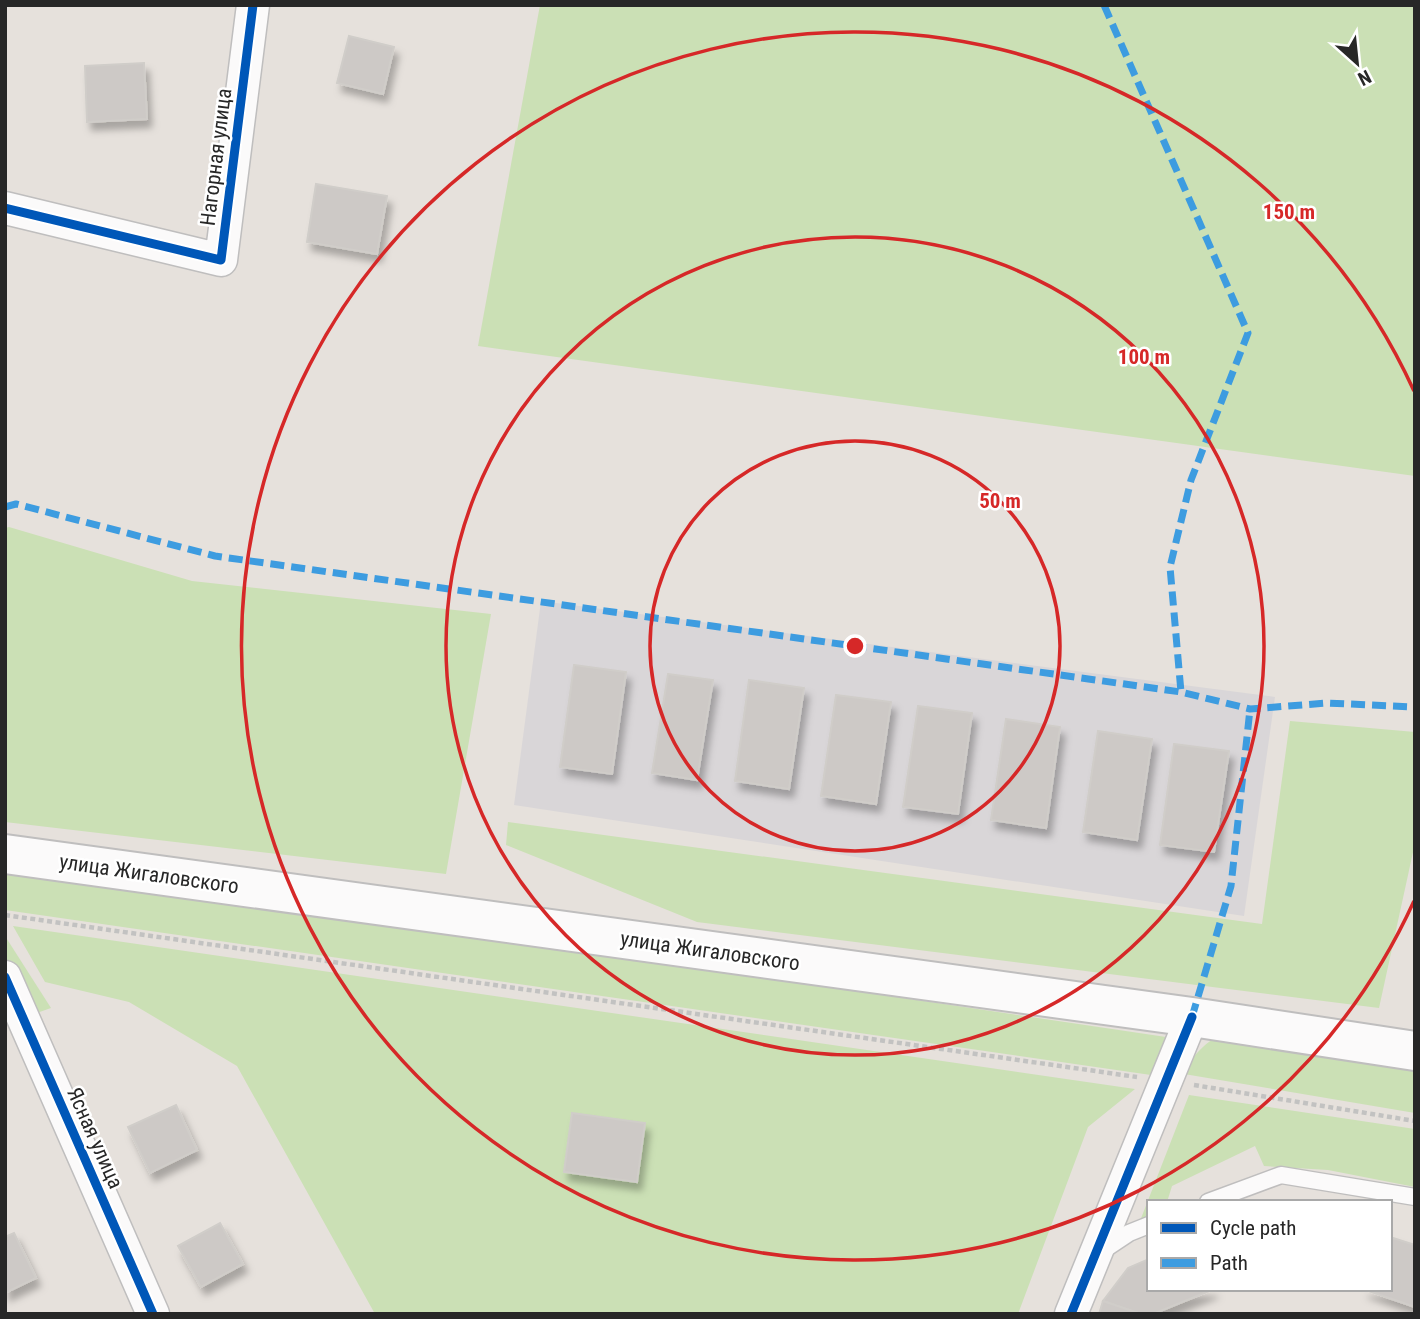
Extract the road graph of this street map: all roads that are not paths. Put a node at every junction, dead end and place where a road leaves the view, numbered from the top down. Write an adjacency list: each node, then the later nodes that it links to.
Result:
1 (253, 5): 2 (street, Нагорная улица)
2 (5, 208)
3 (5, 854): 5 (main road, улица Жигаловского)
4 (5, 977): 11 (street, Ясная улица)
5 (1192, 1017): 6 (main road, улица Жигаловского); 10 (street)
6 (1415, 1051)
7 (1415, 1197): 8 (lane)
8 (1213, 1200)
9 (1147, 1225): 10 (lane)
10 (1094, 1256): 12 (street)
11 (153, 1314)
12 (1071, 1314)

